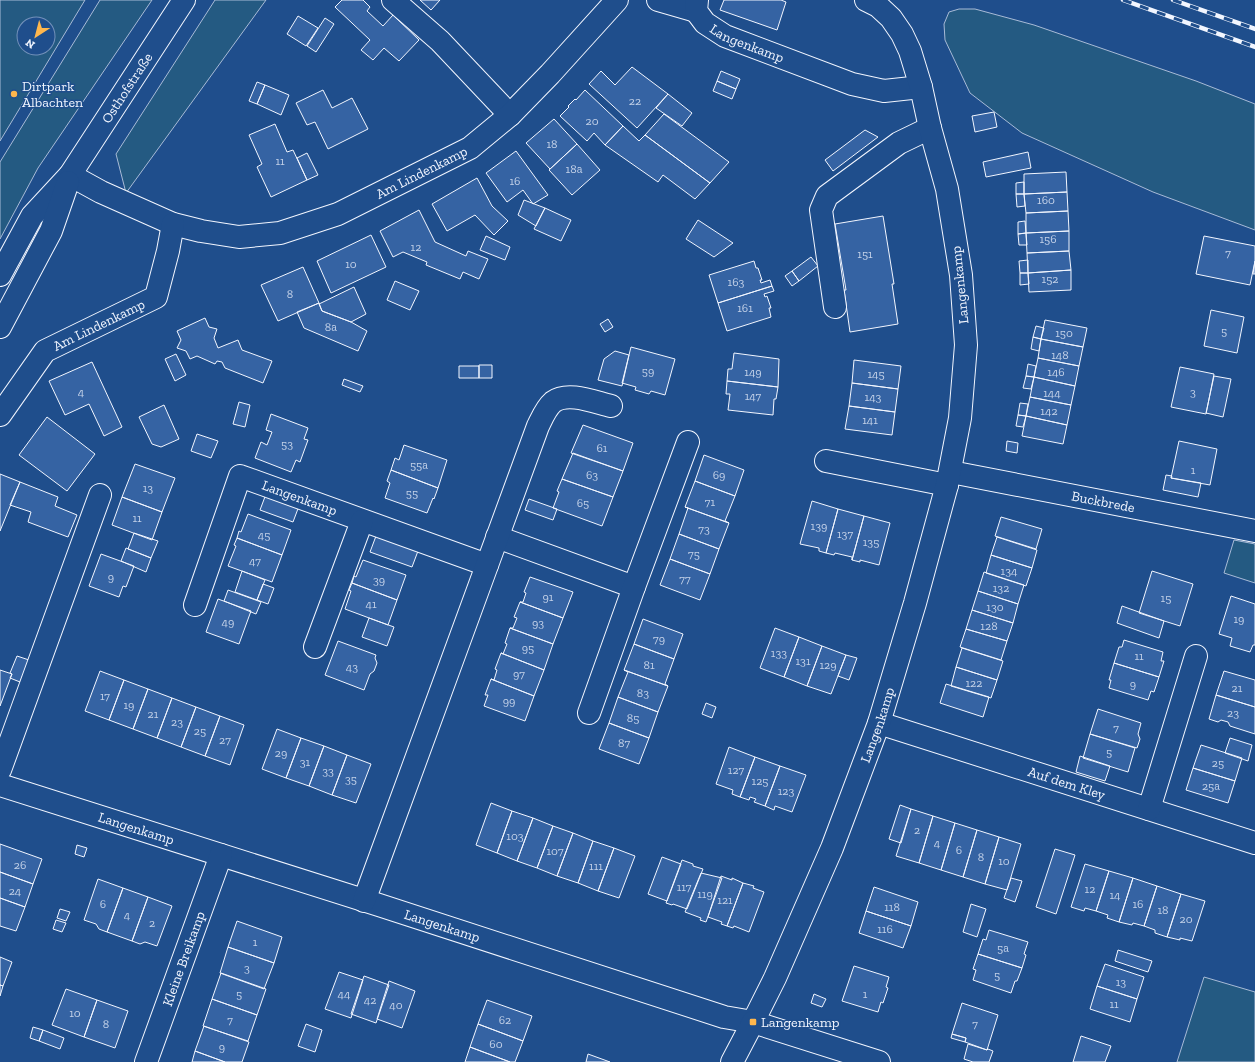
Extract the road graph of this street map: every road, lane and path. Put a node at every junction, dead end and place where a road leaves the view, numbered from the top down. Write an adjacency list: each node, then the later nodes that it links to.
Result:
1 (184, 0): 10 (street, Osthofstraße)
2 (393, 0): 8 (street)
3 (617, 0): 8 (street, Am Lindenkamp)
4 (658, 0): 6 (street, Langenkamp)
5 (866, 0): 7 (street, Langenkamp)
6 (696, 6): 7 (street, Langenkamp)
7 (921, 87): 9 (street, Langenkamp)
8 (510, 115): 11 (street, Am Lindenkamp)
9 (930, 128): 13 (street); 19 (street, Langenkamp)
10 (70, 175): 11 (street, Am Lindenkamp); 12 (street, Osthofstraße); 14 (street, Osthofstraße)
11 (173, 224): 16 (street, Am Lindenkamp)
12 (0, 275)
13 (835, 307)
14 (0, 327)
15 (611, 406): 23 (street)
16 (0, 415)
17 (688, 442): 25 (street)
18 (826, 461): 19 (street)
19 (949, 478): 22 (street, Buckbrede); 30 (street, Langenkamp)
20 (100, 495): 31 (street)
21 (362, 521): 24 (street, Langenkamp); 26 (street, Langenkamp); 27 (street)
22 (1255, 530)
23 (497, 538): 24 (street); 25 (street)
24 (487, 565): 36 (street)
25 (634, 587): 29 (street)
26 (195, 605)
27 (315, 647)
28 (1196, 656): 33 (street)
29 (589, 713)
30 (879, 723): 33 (street, Auf dem Kley); 37 (street, Langenkamp)
31 (0, 770)
32 (0, 785): 35 (street, Langenkamp)
33 (1149, 809): 34 (street, Auf dem Kley)
34 (1255, 843)
35 (220, 855): 36 (street, Langenkamp); 38 (street, Kleine Breikamp)
36 (364, 900): 37 (street, Langenkamp)
37 (753, 1022): 39 (street); 40 (street)
38 (146, 1062)
39 (732, 1062)
40 (879, 1062)

